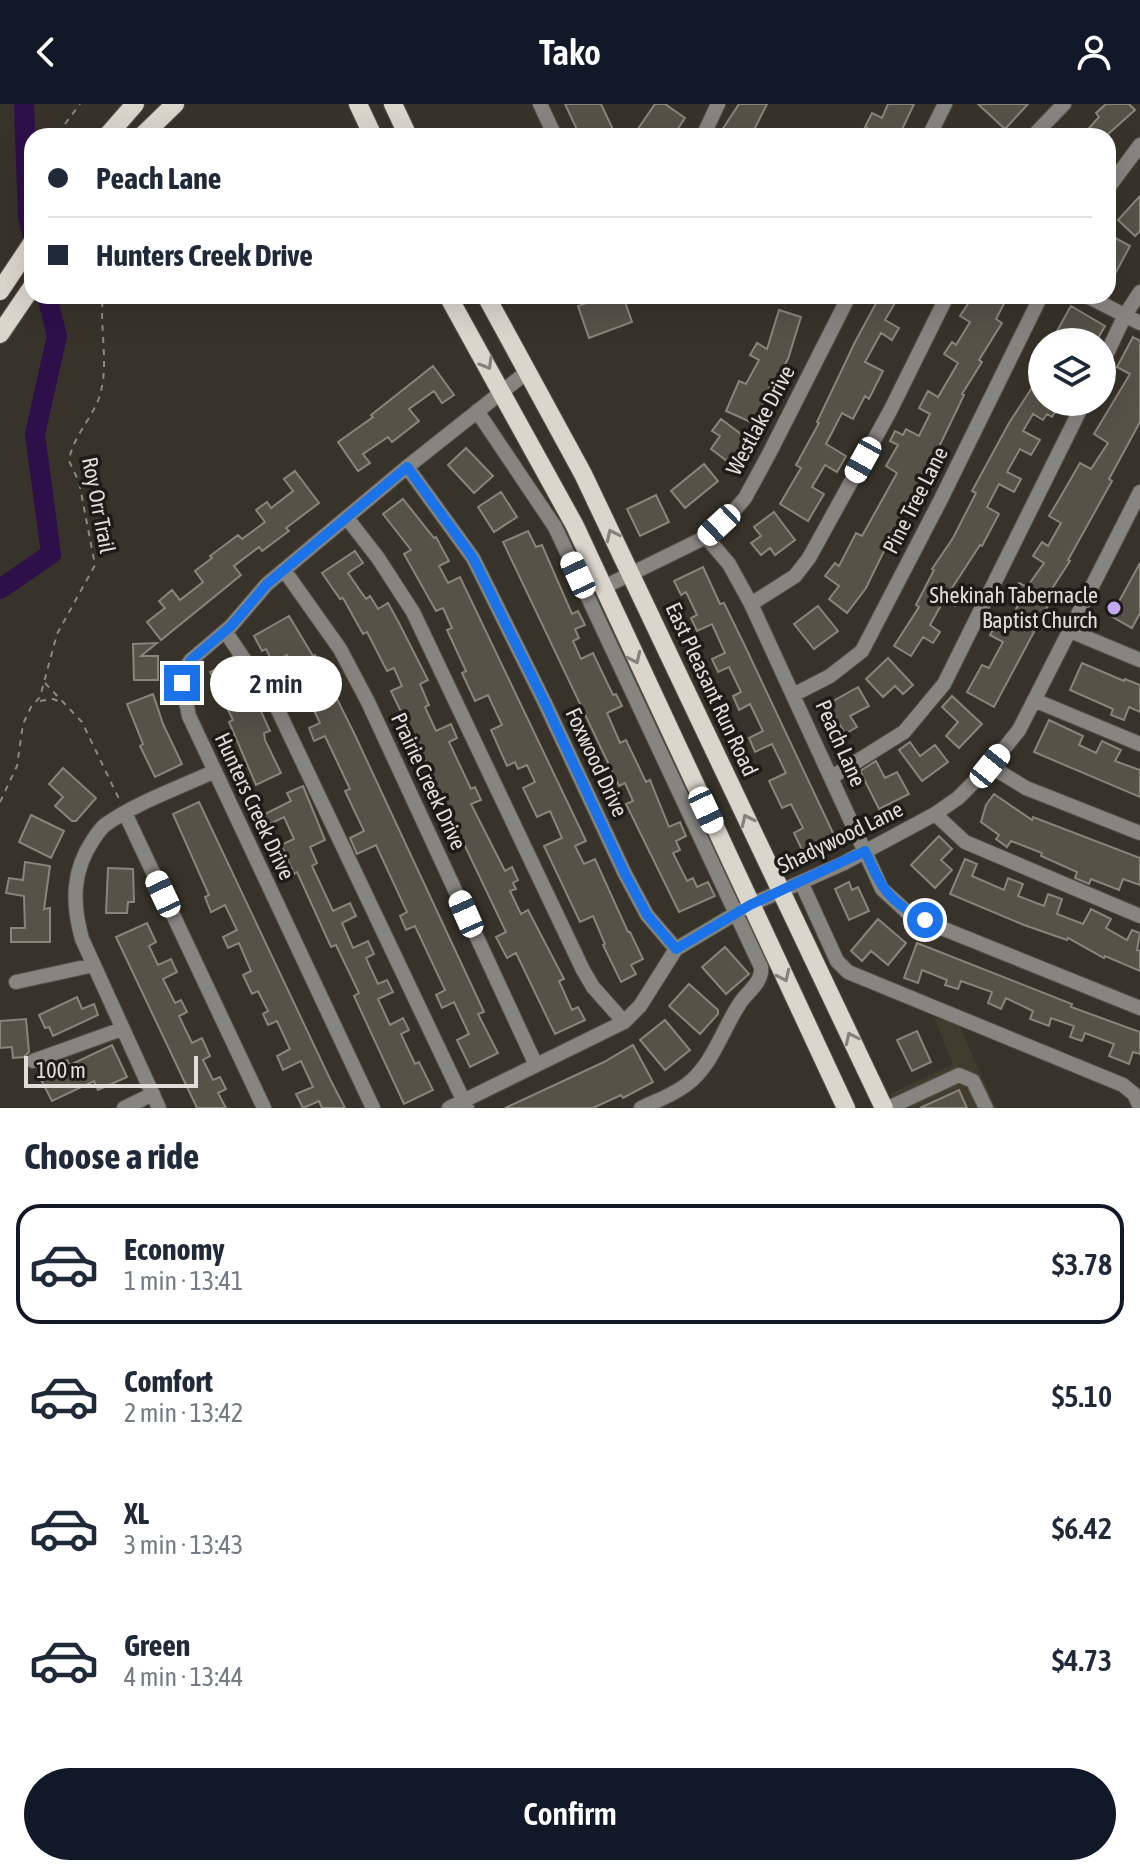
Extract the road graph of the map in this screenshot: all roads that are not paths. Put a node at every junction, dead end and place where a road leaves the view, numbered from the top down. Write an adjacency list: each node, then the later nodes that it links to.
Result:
1 (135, 104): 9 (main road)
2 (175, 104): 10 (main road)
3 (358, 104): 11 (main road)
4 (393, 104): 12 (main road)
5 (540, 104): 13 (street)
6 (718, 104): 14 (street)
7 (945, 104): 15 (street)
8 (1064, 104): 16 (street)
9 (114, 128)
10 (150, 128)
11 (369, 128)
12 (404, 128)
13 (551, 128)
14 (707, 128)
15 (933, 128)
16 (1041, 128)
17 (1140, 145): 18 (street)
18 (1116, 177)
19 (24, 255): 20 (main road)
20 (0, 291)
21 (1140, 292): 29 (street)
22 (24, 299): 31 (main road)
23 (453, 304): 34 (main road, one-way to 34)
24 (490, 304): 33 (main road, East Pleasant Run Road)
25 (845, 304): 40 (street, Westlake Drive)
26 (943, 304): 44 (street)
27 (1037, 304): 48 (street, Pine Tree Lane)
28 (1103, 304): 29 (street)
29 (1125, 315): 30 (street); 32 (street)
30 (1140, 323)
31 (0, 334)
32 (1116, 334)
33 (527, 372): 34 (street, Hunters Creek Drive); 42 (main road, East Pleasant Run Road, one-way to 33)
34 (502, 390): 35 (street, Hunters Creek Drive); 43 (main road)
35 (477, 411): 37 (street, Hunters Creek Drive); 60 (street)
36 (1077, 416): 53 (street)
37 (407, 467): 39 (street, Hunters Creek Drive); 62 (street, Foxwood Drive)
38 (1140, 492): 45 (street, Shadywood Lane)
39 (347, 518): 41 (street, Hunters Creek Drive); 66 (street)
40 (706, 537): 42 (street, Westlake Drive); 44 (street, Peach Lane)
41 (284, 570): 46 (street, Hunters Creek Drive); 69 (street, Prairie Creek Drive)
42 (630, 575): 43 (street, Westlake Drive); 59 (main road, East Pleasant Run Road, one-way to 42)
43 (602, 588): 60 (main road, one-way to 60)
44 (751, 604): 48 (street, Peach Lane)
45 (1068, 630): 47 (street); 49 (street, Shadywood Lane)
46 (225, 631): 52 (street, Hunters Creek Drive); 72 (street)
47 (1140, 660)
48 (795, 694): 53 (street, Peach Lane)
49 (1034, 700): 50 (street); 51 (street, Shadywood Lane)
50 (1140, 744)
51 (990, 766): 55 (street, Shadywood Lane); 56 (street)
52 (215, 771): 54 (street); 76 (street, Hunters Creek Drive)
53 (832, 777): 57 (street, Peach Lane)
54 (125, 813): 63 (street); 75 (street)
55 (935, 814): 57 (street, Shadywood Lane); 61 (street)
56 (1140, 833)
57 (865, 851): 58 (street, Shadywood Lane); 65 (street, Peach Lane)
58 (801, 882): 59 (street, Shadywood Lane); 73 (street)
59 (781, 891): 60 (street, Shadywood Lane); 80 (main road, East Pleasant Run Road, one-way to 59)
60 (744, 909): 62 (street, Shadywood Lane); 78 (street); 79 (main road, one-way to 79)
61 (1140, 916)
62 (676, 949): 66 (street, Shadywood Lane)
63 (94, 965): 64 (street); 67 (street)
64 (16, 982)
65 (1140, 1008)
66 (624, 1022): 69 (street, Shadywood Lane)
67 (122, 1029): 68 (street); 70 (street)
68 (33, 1061)
69 (536, 1065): 72 (street, Shadywood Lane)
70 (156, 1101): 74 (street)
71 (910, 1104): 80 (street); 81 (street)
72 (465, 1105): 77 (street, Shadywood Lane)
73 (1140, 1107)
74 (124, 1108)
75 (264, 1108)
76 (373, 1108)
77 (449, 1108)
78 (641, 1108)
79 (846, 1108)
80 (886, 1108)
81 (986, 1108)

